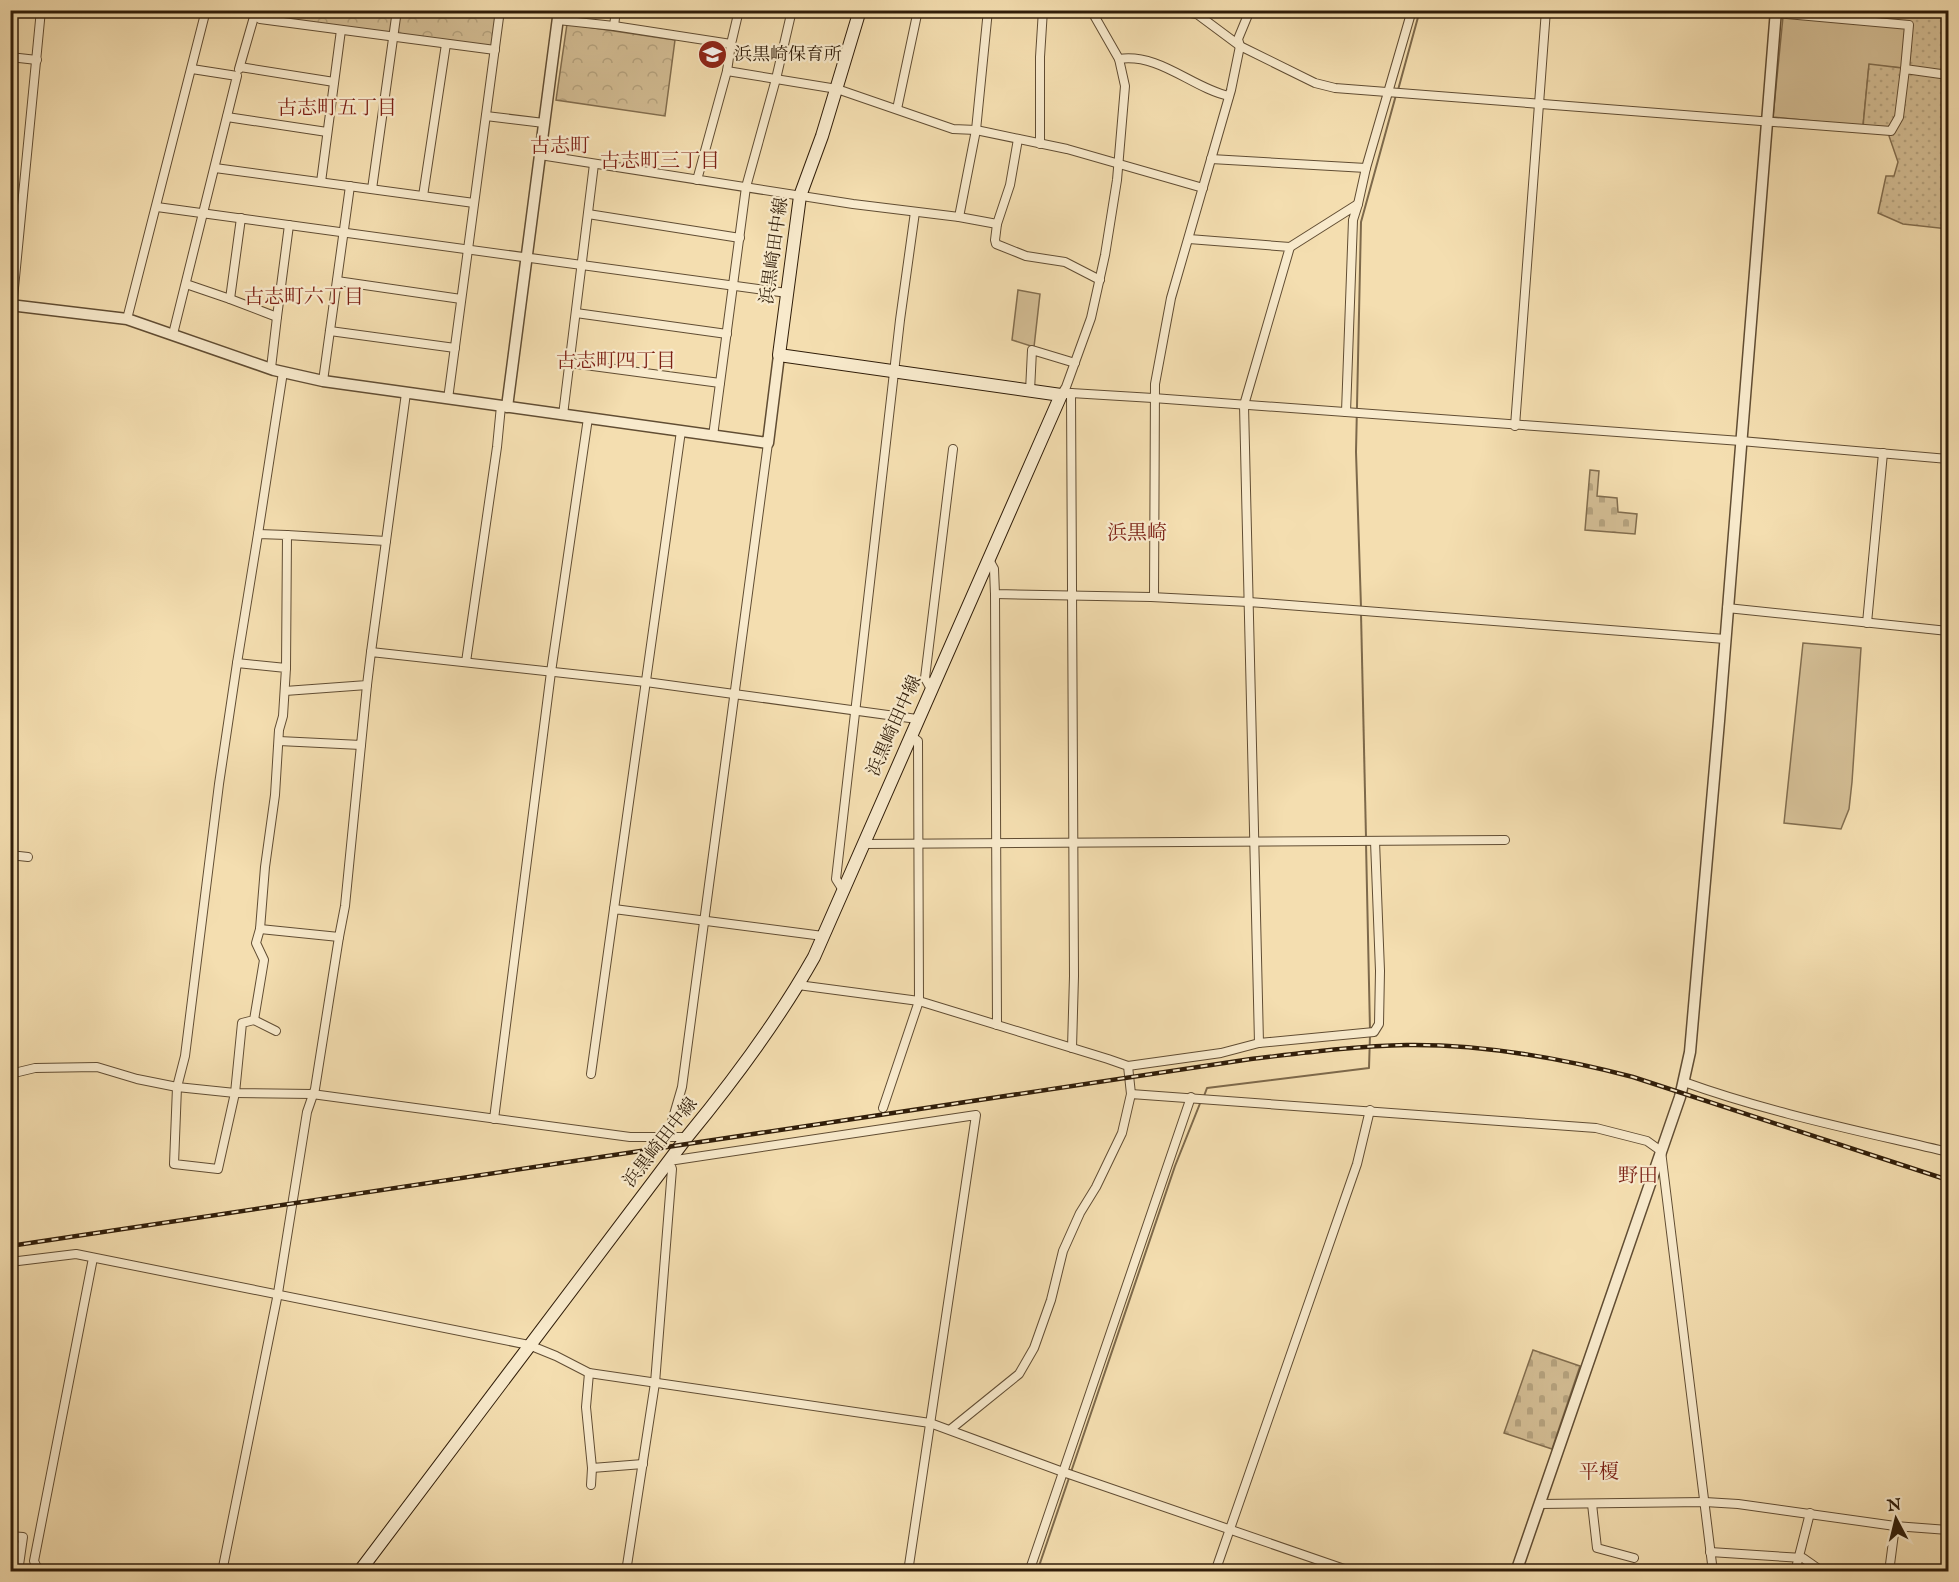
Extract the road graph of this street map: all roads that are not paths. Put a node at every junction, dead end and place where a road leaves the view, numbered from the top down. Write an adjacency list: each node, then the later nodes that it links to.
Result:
1 (41, 10): 30 (street)
2 (206, 10): 31 (street)
3 (397, 10): 23 (street)
4 (500, 10): 27 (street)
5 (616, 10): 21 (street)
6 (739, 10): 25 (street)
7 (792, 10): 36 (street)
8 (860, 10): 38 (main road, 浜黒崎田中線)
9 (918, 10): 42 (street)
10 (988, 10): 47 (street)
11 (1043, 10): 50 (street)
12 (1172, 10): 18 (street)
13 (1250, 10): 26 (street)
14 (1412, 10): 39 (street)
15 (1545, 10): 41 (street)
16 (1094, 11): 29 (street)
17 (254, 12): 22 (street); 33 (street)
18 (1198, 12): 26 (street)
19 (1775, 12): 32 (street); 45 (street)
20 (558, 13): 21 (street); 46 (street)
21 (614, 26): 25 (street)
22 (341, 30): 23 (street); 37 (street)
23 (393, 37): 24 (street); 62 (street)
24 (446, 44): 27 (street); 64 (street)
25 (731, 44): 34 (street)
26 (1240, 46): 39 (street); 40 (street)
27 (495, 50): 43 (street)
28 (10, 57): 30 (street)
29 (1119, 58): 40 (street); 54 (street)
30 (37, 60): 89 (street)
31 (192, 69): 33 (street); 67 (street)
32 (1905, 69): 35 (street); 45 (street)
33 (238, 71): 37 (street); 44 (street)
34 (727, 71): 36 (street); 57 (street)
35 (1948, 75)
36 (776, 79): 38 (street); 60 (street)
37 (334, 82): 48 (street)
38 (837, 89): 42 (street); 63 (main road, 浜黒崎田中線)
39 (1389, 92): 41 (street); 56 (street)
40 (1229, 96): 52 (street)
41 (1538, 104): 45 (street); 116 (street)
42 (897, 109): 47 (street)
43 (486, 116): 46 (street); 65 (street)
44 (227, 117): 48 (street); 55 (street)
45 (1766, 121): 119 (street)
46 (544, 123): 51 (street)
47 (976, 130): 49 (street); 71 (street)
48 (327, 132): 58 (street)
49 (1018, 139): 50 (street); 73 (street)
50 (1040, 144): 54 (street)
51 (540, 155): 53 (street); 80 (street)
52 (1211, 159): 56 (street); 61 (street)
53 (594, 164): 57 (street); 70 (street)
54 (1118, 164): 61 (street); 82 (street)
55 (215, 168): 58 (street); 69 (street)
56 (1366, 168): 66 (street)
57 (697, 180): 60 (street)
58 (321, 182): 59 (street)
59 (350, 186): 62 (street); 75 (street)
60 (746, 187): 63 (street); 76 (street)
61 (1203, 188): 77 (street)
62 (372, 189): 64 (street)
63 (800, 195): 68 (street); 86 (main road, 浜黒崎田中線)
64 (423, 196): 65 (street)
65 (474, 203): 79 (street)
66 (1358, 204): 78 (street); 113 (street)
67 (157, 207): 69 (street); 92 (street)
68 (915, 212): 71 (street); 103 (street)
69 (204, 213): 72 (street); 84 (street)
70 (588, 214): 76 (street); 81 (street)
71 (958, 217): 73 (street)
72 (241, 218): 74 (street); 87 (street)
73 (997, 224): 82 (street)
74 (289, 225): 75 (street); 91 (street)
75 (344, 232): 79 (street); 83 (street)
76 (740, 238): 85 (street)
77 (1189, 239): 78 (street); 109 (street)
78 (1290, 247): 111 (street)
79 (468, 249): 80 (street); 88 (street)
80 (526, 257): 81 (street); 112 (street)
81 (582, 265): 85 (street); 90 (street)
82 (1100, 280): 100 (street)
83 (337, 281): 88 (street); 94 (street)
84 (186, 284): 87 (street); 95 (street)
85 (733, 286): 86 (street); 96 (street)
86 (787, 293): 98 (main road, 浜黒崎田中線)
87 (230, 299): 91 (street)
88 (461, 299): 97 (street)
89 (12, 305): 92 (street); 93 (street)
90 (576, 313): 96 (street); 99 (street)
91 (277, 317): 101 (street)
92 (127, 319): 95 (street)
93 (10, 329)
94 (330, 331): 97 (street); 104 (street)
95 (173, 334): 101 (street)
96 (727, 334): 105 (street)
97 (455, 348): 110 (street)
98 (779, 355): 103 (main road); 120 (street)
99 (570, 363): 105 (street); 114 (street)
100 (1075, 363): 106 (street); 108 (street)
101 (271, 368): 102 (street)
102 (283, 372): 104 (street); 124 (street)
103 (894, 372): 106 (main road); 146 (street)
104 (323, 381): 107 (street)
105 (720, 384): 118 (street)
106 (1030, 391): 108 (main road)
107 (406, 393): 110 (street); 126 (street)
108 (1066, 394): 109 (street); 127 (main road, 浜黒崎田中線); 129 (street)
109 (1153, 398): 111 (street); 130 (street)
110 (448, 399): 112 (street)
111 (1244, 405): 113 (street); 131 (street)
112 (504, 406): 114 (street); 137 (street)
113 (1347, 412): 116 (street)
114 (563, 415): 115 (street)
115 (588, 418): 117 (street); 140 (street)
116 (1515, 426): 119 (street)
117 (681, 431): 118 (street); 141 (street)
118 (713, 436): 120 (street)
119 (1741, 441): 122 (street); 132 (street)
120 (768, 443): 145 (street)
121 (953, 449): 143 (street)
122 (1883, 453): 123 (street); 133 (street)
123 (1948, 459)
124 (258, 534): 125 (street); 138 (street)
125 (287, 535): 126 (street); 139 (street)
126 (386, 541): 136 (street)
127 (988, 558): 128 (street); 143 (main road, 浜黒崎田中線)
128 (995, 594): 129 (street); 154 (street)
129 (1072, 596): 130 (street); 155 (street)
130 (1154, 597): 131 (street)
131 (1249, 602): 135 (street); 153 (street)
132 (1727, 608): 133 (street); 135 (street)
133 (1867, 623): 134 (street)
134 (1948, 631)
135 (1725, 639): 176 (street)
136 (371, 652): 137 (street); 142 (street)
137 (466, 662): 140 (street)
138 (237, 663): 139 (street); 177 (street)
139 (286, 668): 144 (street)
140 (551, 672): 141 (street); 184 (street)
141 (646, 682): 145 (street); 161 (street)
142 (367, 685): 144 (street); 150 (street)
143 (930, 689): 147 (main road, 浜黒崎田中線)
144 (285, 691): 149 (street)
145 (733, 694): 146 (street); 162 (street)
146 (855, 710): 147 (street); 160 (street)
147 (917, 719): 148 (main road, 浜黒崎田中線)
148 (910, 735): 156 (main road, 浜黒崎田中線); 157 (street)
149 (279, 741): 150 (street); 163 (street)
150 (361, 745): 165 (street)
151 (1505, 840): 152 (street)
152 (1375, 841): 153 (street); 171 (street)
153 (1255, 842): 155 (street); 171 (street)
154 (997, 843): 155 (street); 157 (street); 169 (street)
155 (1073, 843): 172 (street)
156 (863, 844): 157 (street); 160 (main road, 浜黒崎田中線)
157 (917, 844): 167 (street)
158 (10, 855): 159 (street)
159 (28, 857)
160 (843, 890): 164 (main road, 浜黒崎田中線)
161 (614, 909): 162 (street); 175 (street)
162 (704, 921): 164 (street); 185 (street)
163 (260, 929): 165 (street); 168 (street)
164 (823, 936): 166 (main road, 浜黒崎田中線)
165 (339, 937): 179 (street)
166 (798, 985): 167 (street); 186 (main road, 浜黒崎田中線)
167 (919, 1001): 169 (street); 182 (street)
168 (254, 1020): 170 (street); 178 (street)
169 (998, 1025): 172 (street)
170 (276, 1031)
171 (1259, 1043): 173 (street)
172 (1072, 1048): 173 (street)
173 (1128, 1066): 180 (street)
174 (10, 1074): 177 (street)
175 (591, 1074)
176 (1684, 1082): 187 (street); 188 (street)
177 (177, 1087): 178 (street); 178 (street)
178 (235, 1093): 179 (street)
179 (312, 1094): 184 (street); 192 (street)
180 (1131, 1094): 181 (street); 197 (street)
181 (1191, 1097): 183 (street); 200 (street)
182 (883, 1108)
183 (1370, 1110): 187 (street); 207 (street)
184 (494, 1119): 185 (street)
185 (668, 1135): 186 (street)
186 (687, 1137): 189 (main road, 浜黒崎田中線)
187 (1661, 1151): 202 (street); 203 (street)
188 (1948, 1152)
189 (669, 1161): 193 (main road, 浜黒崎田中線); 195 (street); 196 (street)
190 (93, 1258): 191 (street); 192 (street); 214 (street)
191 (10, 1262)
192 (278, 1293): 193 (street); 215 (street)
193 (529, 1345): 194 (street); 216 (main road, 浜黒崎田中線)
194 (589, 1373): 195 (street); 199 (street)
195 (655, 1383): 196 (street); 198 (street)
196 (930, 1423): 197 (street); 218 (street)
197 (951, 1429): 200 (street)
198 (642, 1464): 199 (street); 217 (street)
199 (592, 1468): 201 (street)
200 (1063, 1472): 207 (street); 219 (street)
201 (591, 1485)
202 (1705, 1502): 204 (street); 205 (street); 210 (street)
203 (1540, 1504): 204 (street); 222 (street)
204 (1592, 1504): 211 (street)
205 (1810, 1513): 206 (street); 212 (street)
206 (1895, 1527): 208 (street); 226 (street)
207 (1230, 1528): 220 (street); 221 (street)
208 (1948, 1530)
209 (10, 1536): 213 (street)
210 (1710, 1552): 212 (street); 223 (street)
211 (1634, 1558)
212 (1797, 1558): 224 (street); 225 (street)
213 (18, 1572)
214 (39, 1572)
215 (222, 1572)
216 (359, 1572)
217 (626, 1572)
218 (908, 1572)
219 (1029, 1572)
220 (1215, 1572)
221 (1353, 1572)
222 (1516, 1572)
223 (1713, 1572)
224 (1795, 1572)
225 (1823, 1572)
226 (1889, 1572)

